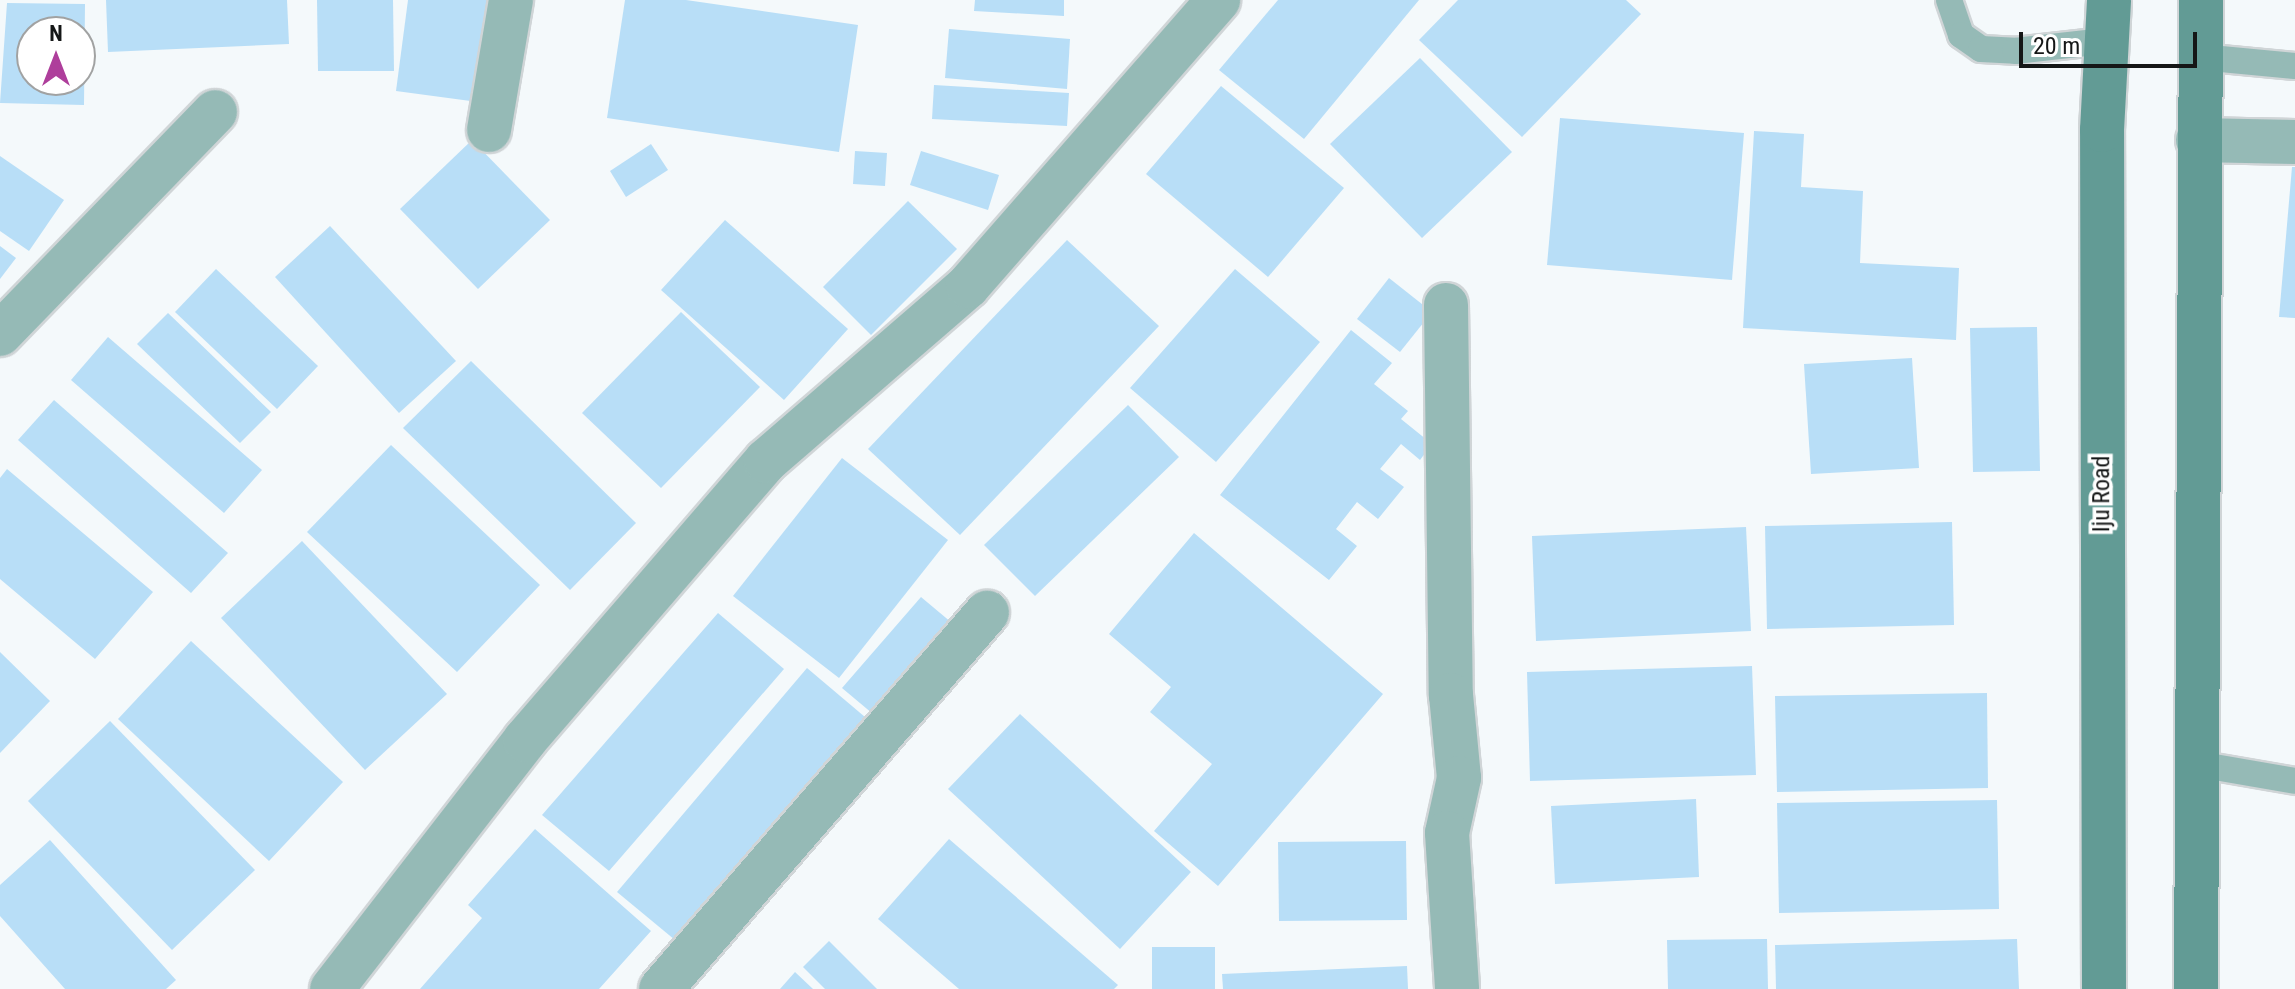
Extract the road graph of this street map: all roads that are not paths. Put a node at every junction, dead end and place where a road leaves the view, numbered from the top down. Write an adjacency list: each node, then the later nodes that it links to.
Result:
1 (511, 0): 9 (street)
2 (1218, 0): 17 (street)
3 (1949, 0): 5 (lane)
4 (2201, 0): 6 (main road)
5 (2106, 20): 20 (main road, Iju Road)
6 (2200, 57): 7 (lane); 10 (main road)
7 (2295, 66)
8 (215, 112): 13 (street)
9 (489, 130)
10 (2198, 140): 11 (street); 15 (main road)
11 (2295, 142)
12 (1446, 305): 19 (street)
13 (0, 334)
14 (987, 612): 18 (street)
15 (2197, 764): 16 (lane); 21 (main road)
16 (2295, 781)
17 (332, 989)
18 (661, 989)
19 (1457, 989)
20 (2104, 989)
21 (2196, 989)

